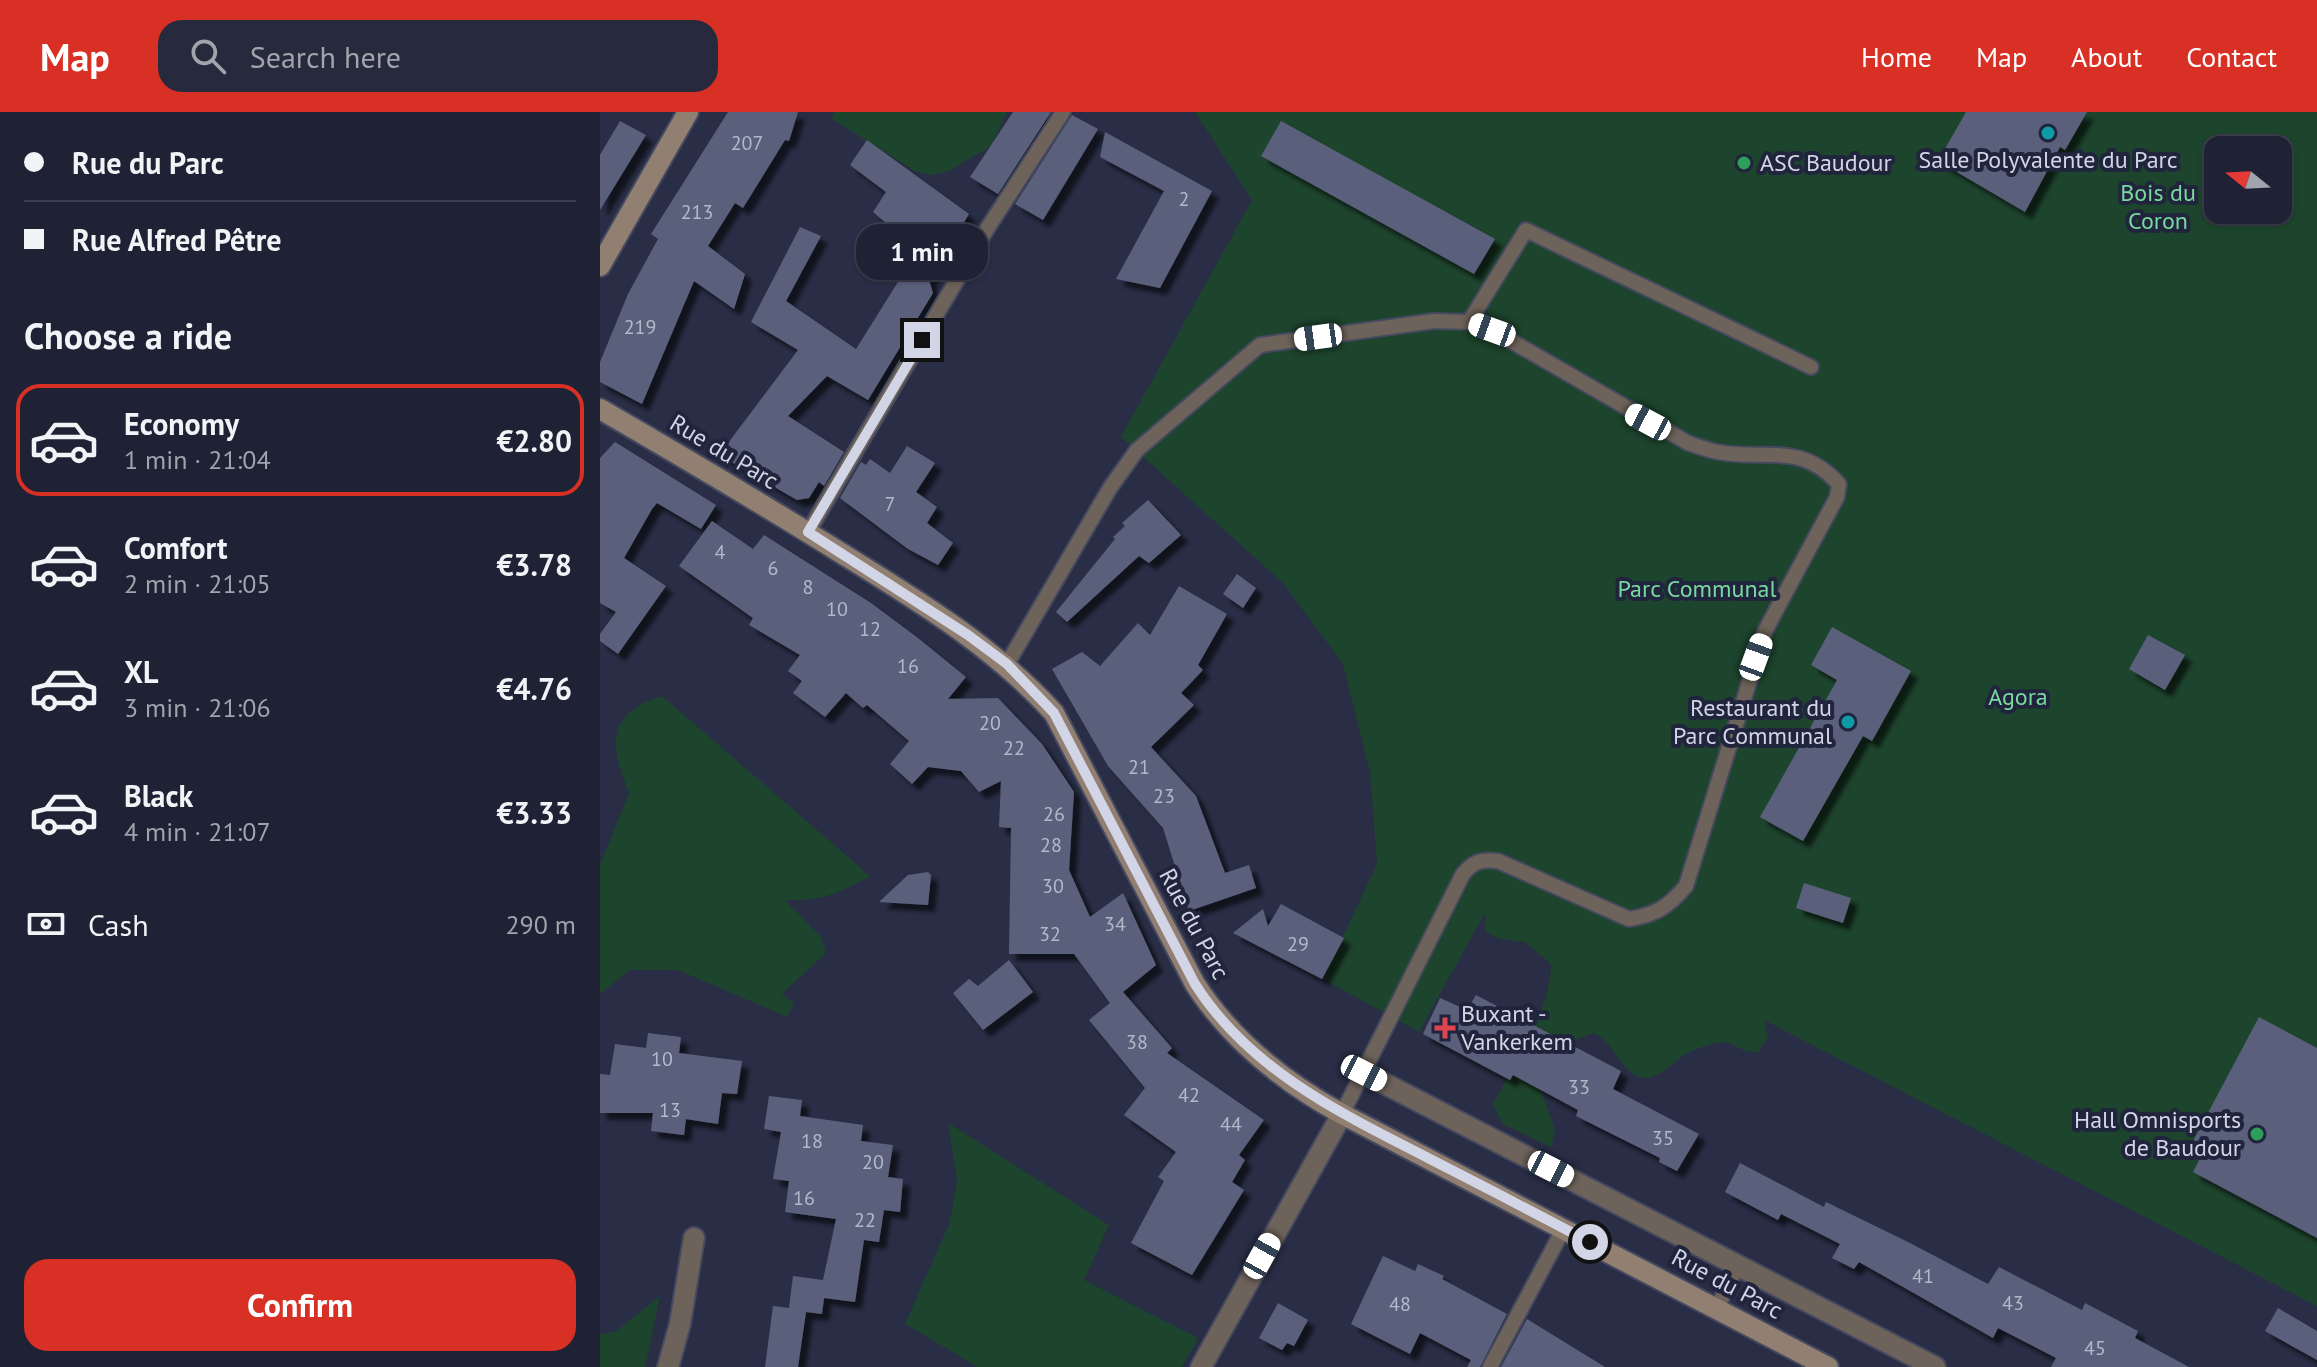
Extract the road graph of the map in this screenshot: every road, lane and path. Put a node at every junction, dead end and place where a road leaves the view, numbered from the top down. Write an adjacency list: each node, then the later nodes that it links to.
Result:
1 (688, 112): 3 (street)
2 (1063, 112): 7 (lane)
3 (600, 266)
4 (1469, 322): 5 (lane); 8 (lane); 9 (lane)
5 (1811, 367)
6 (600, 409): 7 (street, Rue du Parc)
7 (808, 532): 8 (street, Rue du Parc)
8 (1007, 664): 10 (street, Rue du Parc)
9 (1364, 1073): 10 (lane); 13 (street, Rue du Parc)
10 (1342, 1114): 11 (street, Rue du Parc); 16 (street)
11 (1564, 1228): 14 (street, Rue du Parc); 17 (lane)
12 (694, 1238): 15 (street)
13 (1738, 1265): 14 (lane); 19 (street, Rue du Parc)
14 (1717, 1308): 18 (street, Rue du Parc)
15 (668, 1367)
16 (1201, 1367)
17 (1490, 1367)
18 (1828, 1367)
19 (1935, 1367)

